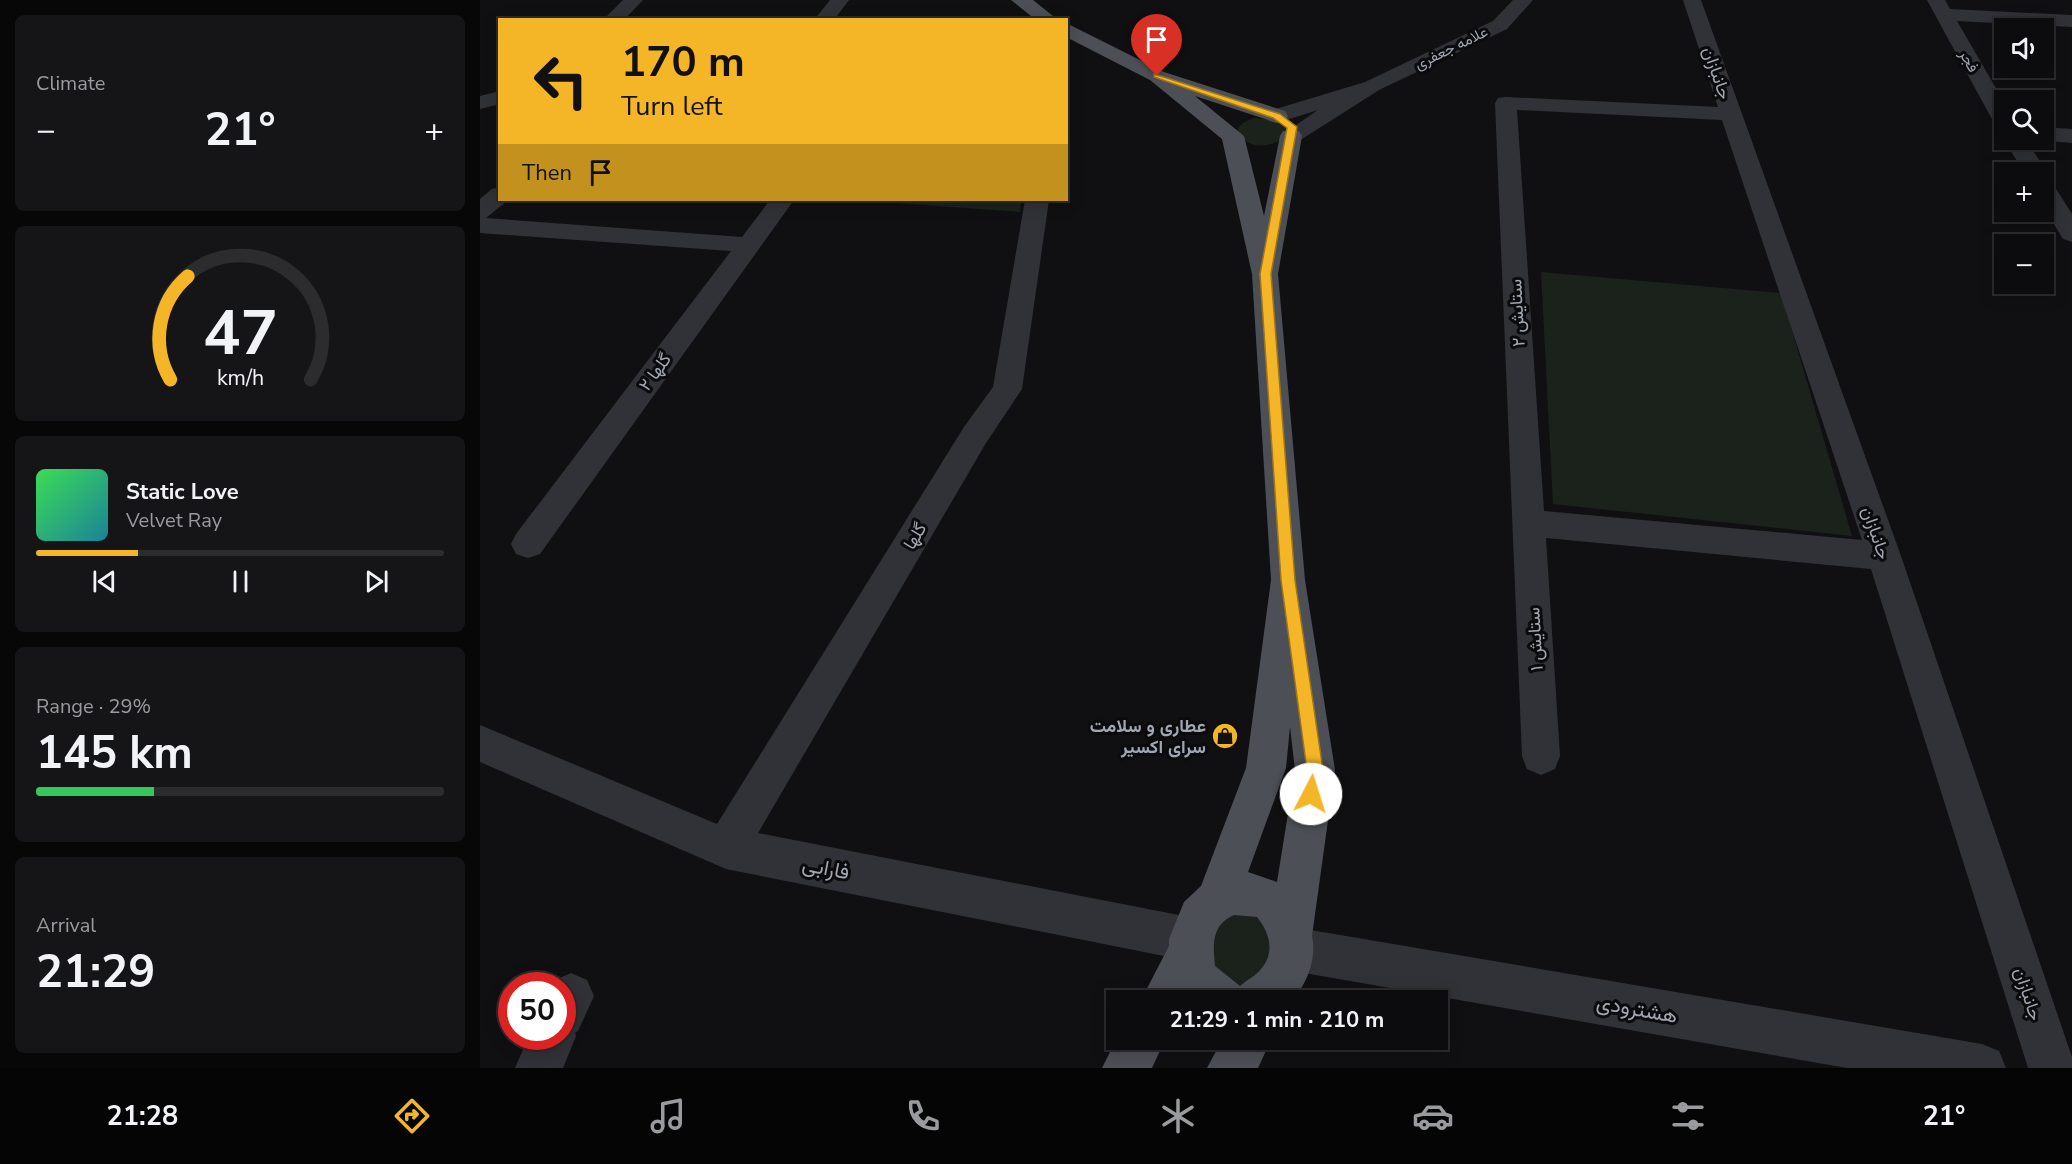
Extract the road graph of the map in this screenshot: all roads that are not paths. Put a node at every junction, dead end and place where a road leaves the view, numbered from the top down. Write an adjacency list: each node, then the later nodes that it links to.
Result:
1 (634, 0): 7 (street)
2 (840, 0): 8 (street)
3 (1020, 0): 9 (main road)
4 (1524, 0): 13 (street, علامه جعفری)
5 (1692, 0): 17 (street, جانبازان)
6 (1939, 7): 10 (street); 16 (street, فجر)
7 (614, 18)
8 (825, 18)
9 (1046, 18)
10 (2072, 21)
11 (1068, 30): 12 (main road)
12 (1157, 76): 18 (main road); 20 (main road)
13 (1372, 86): 18 (street); 22 (street)
14 (498, 98): 15 (street)
15 (480, 103)
16 (1994, 103)
17 (1731, 114): 32 (street, ستایش ۲); 34 (street, جانبازان)
18 (1277, 116): 20 (main road); 22 (main road)
19 (2054, 135): 21 (street)
20 (1233, 136): 22 (main road); 31 (main road)
21 (2072, 136)
22 (1275, 144): 31 (main road)
23 (498, 196): 27 (street)
24 (781, 201): 30 (street, گلها ۲)
25 (1037, 201): 38 (street, گلها)
26 (2054, 204): 29 (street)
27 (480, 212)
28 (480, 225): 30 (street)
29 (2072, 234)
30 (749, 245): 33 (street, گلها ۲)
31 (1265, 274): 35 (main road)
32 (1529, 523): 34 (street); 37 (street, ستایش ۱)
33 (528, 544)
34 (1884, 556): 51 (street, جانبازان)
35 (1288, 580): 39 (main road); 41 (main road)
36 (480, 743): 38 (street, فارابی)
37 (1541, 756)
38 (726, 848): 40 (street, فارابی)
39 (1218, 897): 40 (main road); 41 (main road)
40 (1189, 947): 42 (main road); 43 (main road)
41 (1279, 973): 50 (street, هشترودی)
42 (1169, 990)
43 (1207, 990)
44 (546, 1050): 47 (street)
45 (1136, 1050): 48 (main road)
46 (1242, 1050): 49 (main road)
47 (538, 1068)
48 (1126, 1068)
49 (1231, 1068)
50 (1982, 1068)
51 (2052, 1068)

